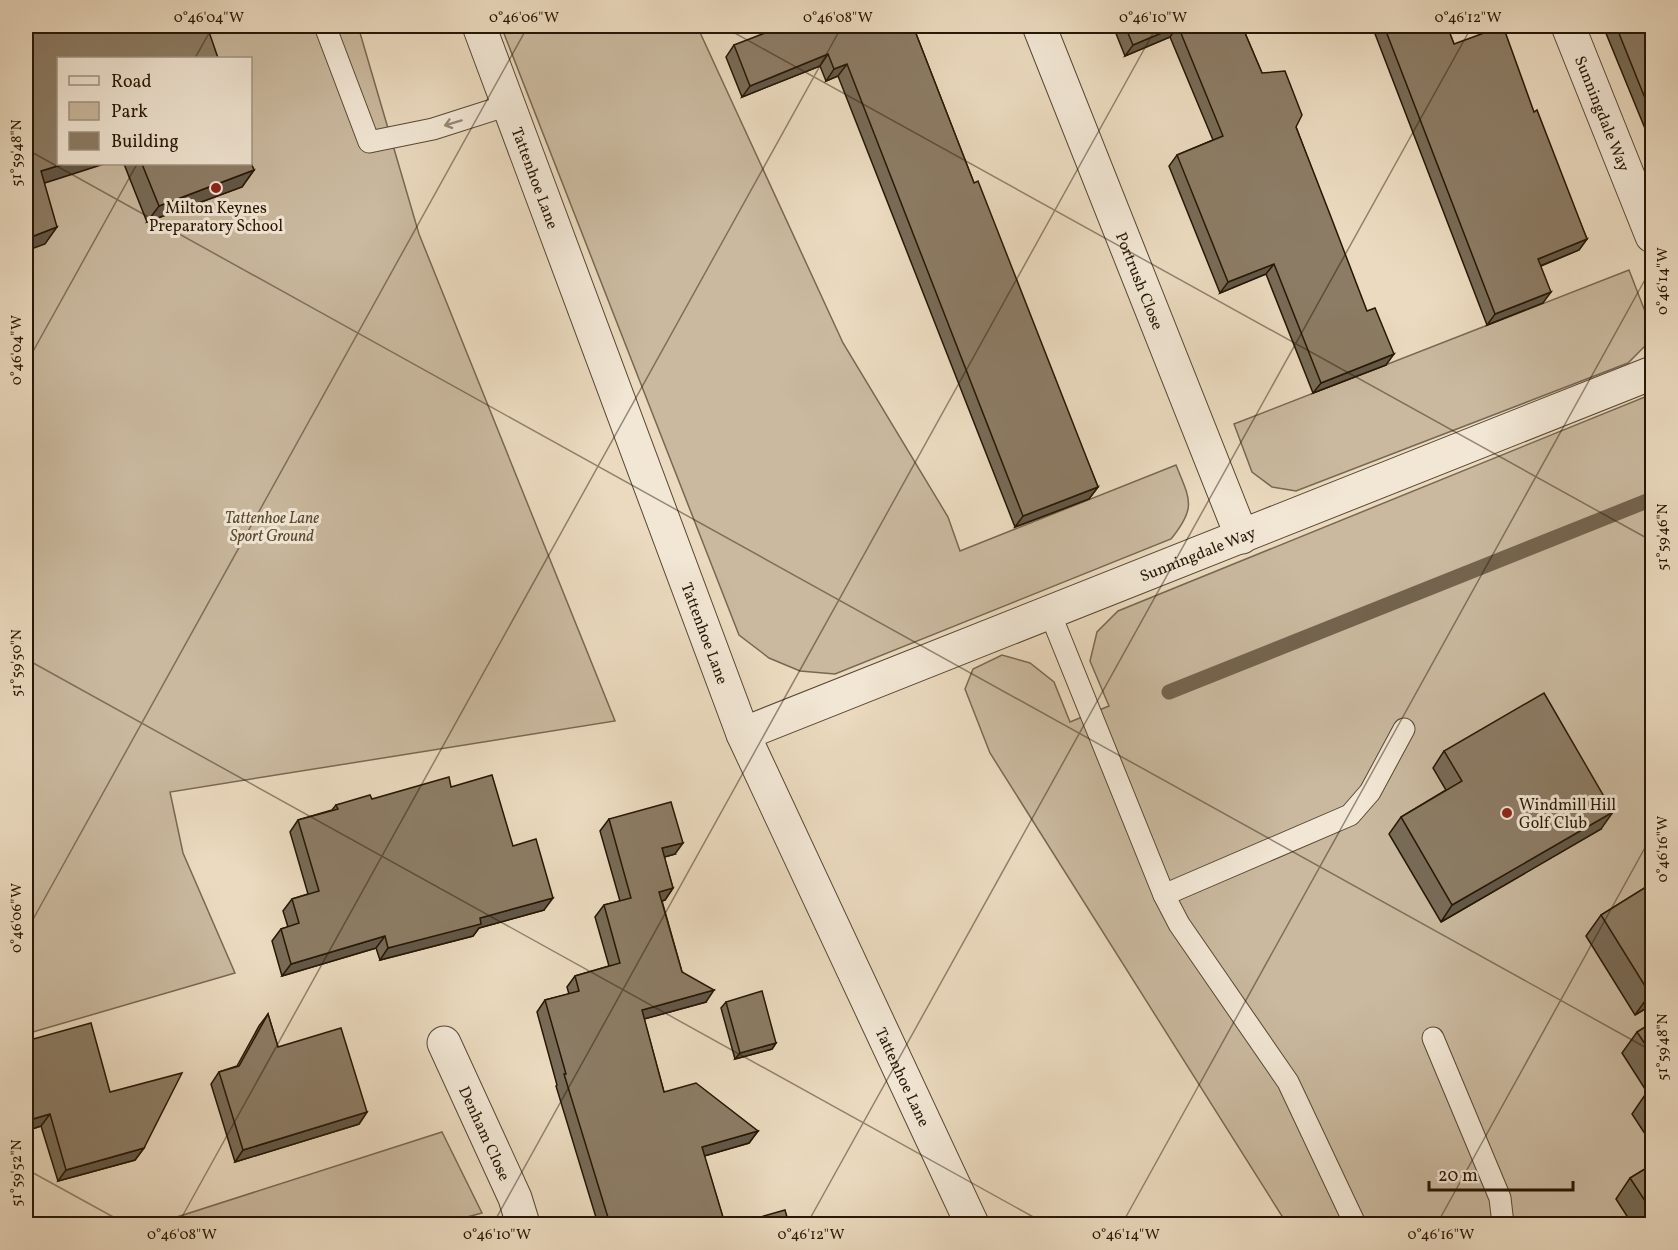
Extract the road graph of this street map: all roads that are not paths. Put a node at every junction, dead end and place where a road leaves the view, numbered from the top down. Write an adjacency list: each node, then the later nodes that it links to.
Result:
1 (325, 26): 5 (lane, one-way to 1)
2 (479, 26): 5 (street, Tattenhoe Lane)
3 (1039, 26): 8 (street, Portrush Close)
4 (1568, 26): 6 (street, Sunningdale Way)
5 (508, 105): 11 (street, Tattenhoe Lane)
6 (1653, 236)
7 (1653, 373): 8 (street, Sunningdale Way)
8 (1242, 537): 9 (street, Sunningdale Way)
9 (1050, 613): 11 (street, Sunningdale Way); 12 (lane)
10 (1404, 729): 12 (lane)
11 (743, 734): 16 (street, Tattenhoe Lane)
12 (1164, 895): 17 (lane)
13 (1433, 1038): 18 (lane)
14 (444, 1043): 15 (street, Denham Close)
15 (523, 1224)
16 (972, 1224)
17 (1355, 1224)
18 (1503, 1224)

